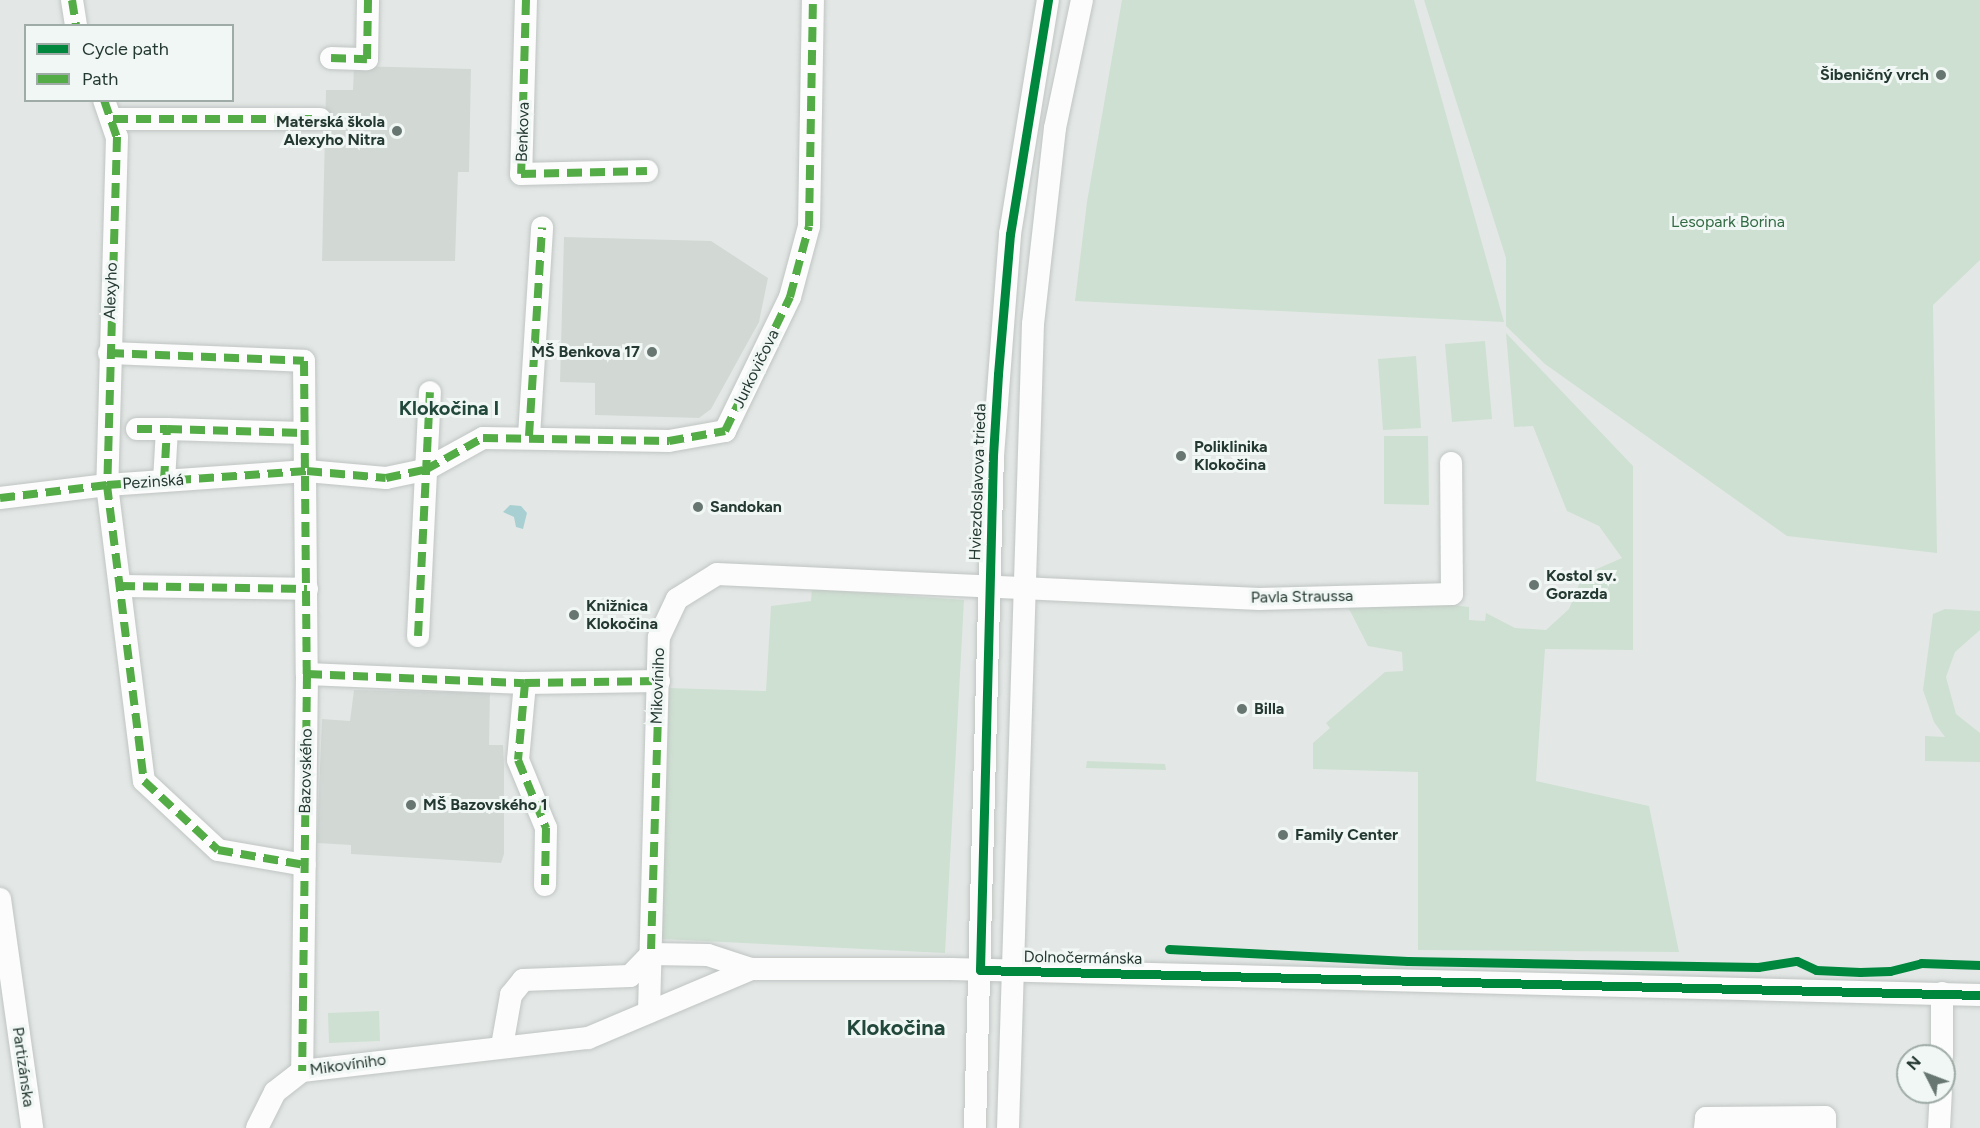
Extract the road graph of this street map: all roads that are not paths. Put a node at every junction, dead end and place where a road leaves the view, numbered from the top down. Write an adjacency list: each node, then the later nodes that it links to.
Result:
1 (72, 0): 7 (street)
2 (368, 0): 8 (street)
3 (526, 0): 11 (street, Benkova)
4 (813, 0): 18 (street, Jurkovičova)
5 (1048, 0): 26 (street, Hviezdoslavova trieda)
6 (1082, 0): 28 (street)
7 (76, 24)
8 (332, 58)
9 (108, 110): 10 (street); 13 (street, Alexyho)
10 (320, 119)
11 (647, 171)
12 (542, 227): 18 (street)
13 (108, 353): 17 (street, Bazovského); 23 (street, Alexyho)
14 (430, 392): 20 (street)
15 (137, 429): 16 (street)
16 (167, 429): 17 (street); 22 (street)
17 (303, 433): 21 (street, Bazovského)
18 (529, 436): 20 (street, Jurkovičova)
19 (1451, 463): 28 (street, Pavla Straussa)
20 (425, 470): 21 (street, Jurkovičova); 29 (street)
21 (307, 471): 22 (street, Pezinská); 27 (street, Bazovského)
22 (164, 481): 23 (street, Pezinská)
23 (107, 485): 24 (street, Pezinská); 25 (street, Alexyho)
24 (0, 498)
25 (120, 586): 27 (street); 33 (street, Alexyho)
26 (990, 586): 28 (street, Mikovíniho); 31 (street, Mikovíniho); 38 (street, Hviezdoslavova trieda)
27 (307, 589): 30 (street, Bazovského)
28 (1022, 590): 39 (street)
29 (418, 636)
30 (307, 674): 32 (street); 33 (street, Bazovského)
31 (659, 681): 32 (street); 36 (street, Mikovíniho)
32 (525, 683): 34 (street)
33 (305, 865): 45 (street, Bazovského)
34 (545, 885)
35 (0, 899): 47 (street, Partizánska)
36 (651, 954): 37 (street, Mikovíniho); 42 (street, Mikovíniho); 44 (street)
37 (751, 969): 38 (street, Mikovíniho); 42 (street, Mikovíniho)
38 (980, 970): 39 (street, Dolnočermánska); 49 (street, Hviezdoslavova trieda)
39 (1013, 972): 40 (street, Dolnočermánska); 50 (street)
40 (1942, 993): 41 (street, Dolnočermánska); 43 (street)
41 (1980, 994)
42 (649, 1012): 44 (street, Mikovíniho)
43 (1942, 1044)
44 (502, 1046): 45 (street, Mikovíniho)
45 (302, 1071): 48 (street)
46 (1941, 1104): 53 (street)
47 (32, 1128)
48 (257, 1128)
49 (975, 1128)
50 (1008, 1128)
51 (1705, 1128): 52 (street)
52 (1825, 1128)
53 (1940, 1128)

